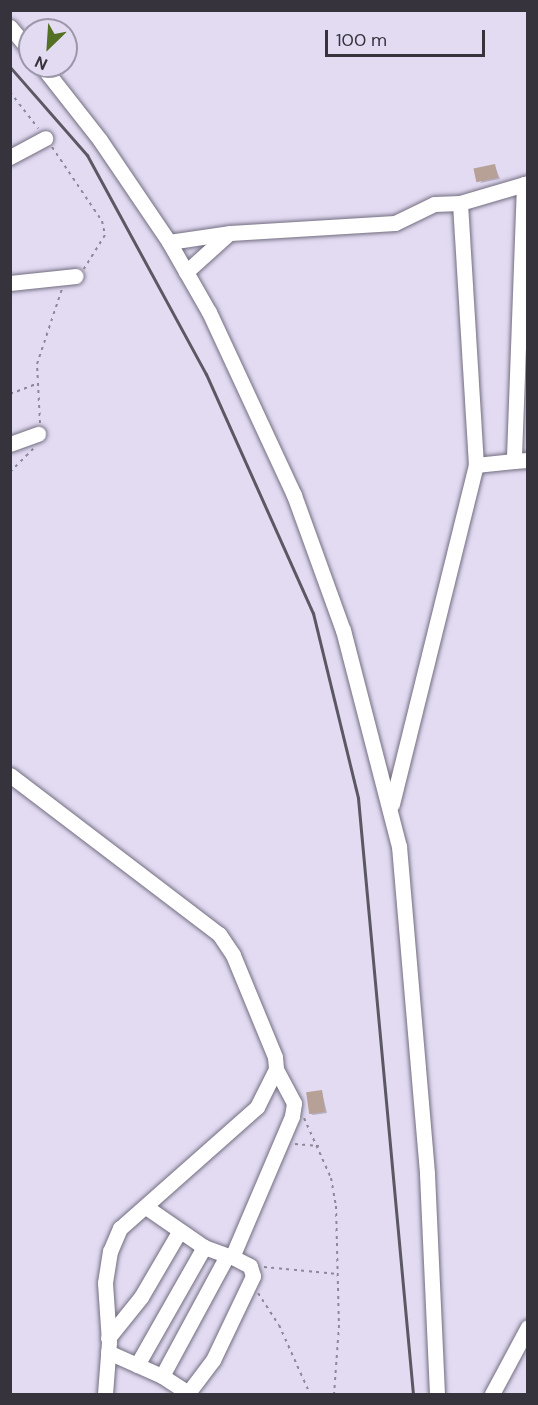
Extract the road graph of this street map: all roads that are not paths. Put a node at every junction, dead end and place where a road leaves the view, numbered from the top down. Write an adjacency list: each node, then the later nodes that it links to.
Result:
1 (51, 78): 7 (street)
2 (45, 138): 3 (street)
3 (10, 157)
4 (526, 184): 5 (street); 13 (street)
5 (460, 203): 6 (street); 14 (street)
6 (230, 233): 7 (street); 8 (street)
7 (169, 242): 8 (street)
8 (186, 272): 16 (street)
9 (76, 276): 10 (street)
10 (10, 283)
11 (38, 434): 12 (street)
12 (10, 444)
13 (521, 460): 14 (street)
14 (476, 465): 16 (street)
15 (10, 775): 17 (street)
16 (392, 807): 27 (street)
17 (276, 1069): 18 (street); 21 (street)
18 (146, 1207): 19 (street); 23 (street)
19 (179, 1232): 20 (street); 23 (street)
20 (204, 1247): 21 (street); 24 (street)
21 (230, 1256): 25 (street); 25 (street)
22 (528, 1327): 28 (street)
23 (108, 1345): 24 (street); 26 (street)
24 (137, 1365): 25 (street)
25 (162, 1376)
26 (105, 1395)
27 (437, 1395)
28 (492, 1395)

